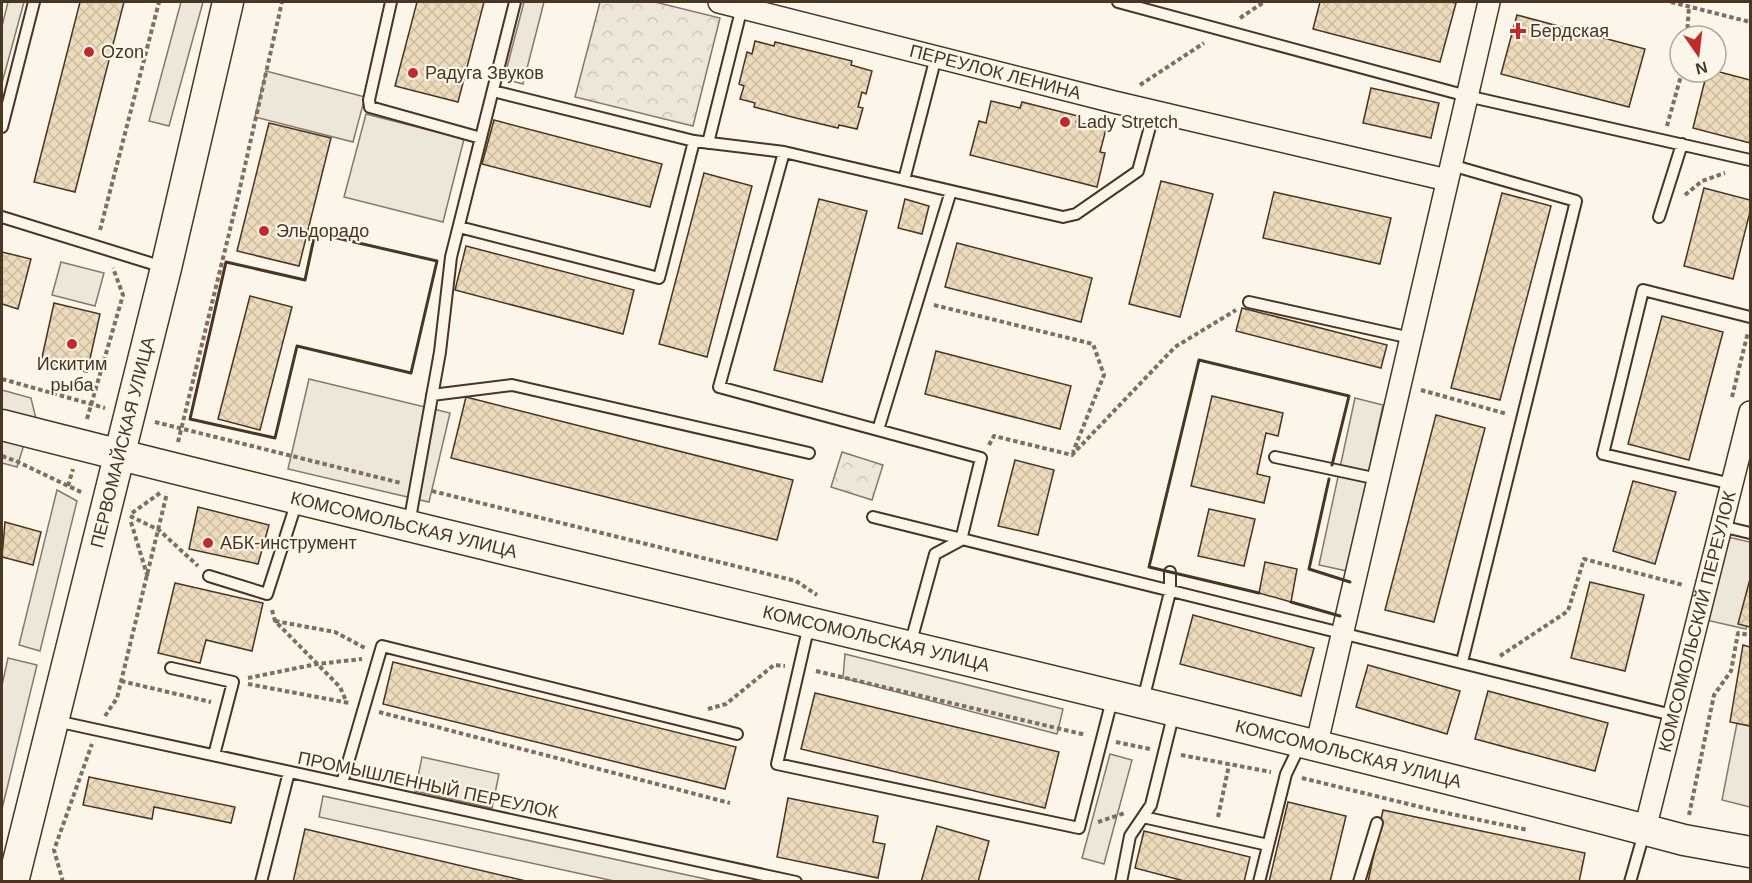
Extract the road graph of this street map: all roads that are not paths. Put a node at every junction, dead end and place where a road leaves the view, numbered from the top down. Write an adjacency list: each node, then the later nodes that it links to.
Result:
1 (34, 2): 13 (lane)
2 (228, 2): 26 (street, ПЕРВОМАЙСКАЯ УЛИЦА)
3 (391, 2): 14 (lane)
4 (515, 2): 10 (lane)
5 (719, 2): 8 (street, ПЕРЕУЛОК ЛЕНИНА)
6 (1118, 2): 11 (lane)
7 (1489, 2): 11 (street)
8 (742, 7): 9 (street, ПЕРЕУЛОК ЛЕНИНА); 16 (lane)
9 (936, 57): 12 (street, ПЕРЕУЛОК ЛЕНИНА); 21 (lane)
10 (493, 91): 14 (lane); 15 (lane)
11 (1467, 96): 17 (lane); 20 (street)
12 (1154, 112): 20 (street, ПЕРЕУЛОК ЛЕНИНА); 22 (lane)
13 (2, 127)
14 (481, 138): 25 (lane)
15 (694, 141): 16 (lane); 25 (lane)
16 (708, 143): 18 (lane)
17 (1682, 144): 19 (lane); 23 (lane)
18 (784, 152): 21 (lane); 33 (lane)
19 (1750, 160)
20 (1449, 173): 29 (street); 51 (lane)
21 (904, 180): 22 (lane)
22 (951, 191): 33 (lane)
23 (1659, 217)
24 (2, 218): 26 (lane)
25 (459, 227): 30 (lane)
26 (166, 268): 35 (street, ПЕРВОМАЙСКАЯ УЛИЦА)
27 (1249, 302): 29 (lane)
28 (1750, 317): 38 (lane)
29 (1411, 338): 37 (street)
30 (432, 395): 34 (lane); 42 (lane)
31 (1750, 412): 38 (street, КОМСОМОЛЬСКИЙ ПЕРЕУЛОК)
32 (2, 425): 35 (street, КОМСОМОЛЬСКАЯ УЛИЦА)
33 (878, 430): 44 (lane)
34 (809, 453)
35 (119, 455): 39 (street, КОМСОМОЛЬСКАЯ УЛИЦА); 57 (street, ПЕРВОМАЙСКАЯ УЛИЦА)
36 (1275, 458): 37 (lane)
37 (1378, 480): 49 (street)
38 (1732, 484): 41 (street, КОМСОМОЛЬСКИЙ ПЕРЕУЛОК)
39 (297, 501): 42 (street, КОМСОМОЛЬСКАЯ УЛИЦА); 46 (lane)
40 (873, 518): 44 (lane)
41 (1721, 526): 43 (lane); 56 (street, КОМСОМОЛЬСКИЙ ПЕРЕУЛОК)
42 (408, 527): 48 (street, КОМСОМОЛЬСКАЯ УЛИЦА)
43 (1750, 533)
44 (961, 540): 47 (lane); 50 (lane)
45 (1170, 572): 47 (lane)
46 (209, 576)
47 (1170, 592): 49 (lane); 54 (lane)
48 (818, 611): 50 (street, КОМСОМОЛЬСКАЯ УЛИЦА); 53 (lane)
49 (1343, 634): 51 (lane); 59 (street)
50 (909, 646): 53 (street, КОМСОМОЛЬСКАЯ УЛИЦА)
51 (1462, 662): 56 (lane)
52 (171, 668): 60 (lane)
53 (1113, 696): 54 (street, КОМСОМОЛЬСКАЯ УЛИЦА)
54 (1142, 703): 55 (street, КОМСОМОЛЬСКАЯ УЛИЦА)
55 (1174, 712): 59 (street, КОМСОМОЛЬСКАЯ УЛИЦА); 63 (lane)
56 (1672, 715): 65 (street, КОМСОМОЛЬСКИЙ ПЕРЕУЛОК)
57 (53, 720): 60 (lane, ПРОМЫШЛЕННЫЙ ПЕРЕУЛОК); 68 (street, ПЕРВОМАЙСКАЯ УЛИЦА)
58 (737, 734): 62 (lane)
59 (1309, 745): 65 (street, КОМСОМОЛЬСКАЯ УЛИЦА); 66 (lane)
60 (214, 755): 61 (lane, ПРОМЫШЛЕННЫЙ ПЕРЕУЛОК)
61 (289, 772): 62 (lane, ПРОМЫШЛЕННЫЙ ПЕРЕУЛОК); 69 (lane)
62 (342, 783): 70 (lane, ПРОМЫШЛЕННЫЙ ПЕРЕУЛОК)
63 (1143, 817): 66 (lane); 71 (lane)
64 (1377, 823): 73 (lane)
65 (1645, 829): 67 (street, КОМСОМОЛЬСКАЯ УЛИЦА); 74 (lane)
66 (1268, 845): 72 (lane)
67 (1750, 852)
68 (13, 882)
69 (261, 882)
70 (796, 882)
71 (1122, 882)
72 (1259, 882)
73 (1359, 882)
74 (1630, 882)

